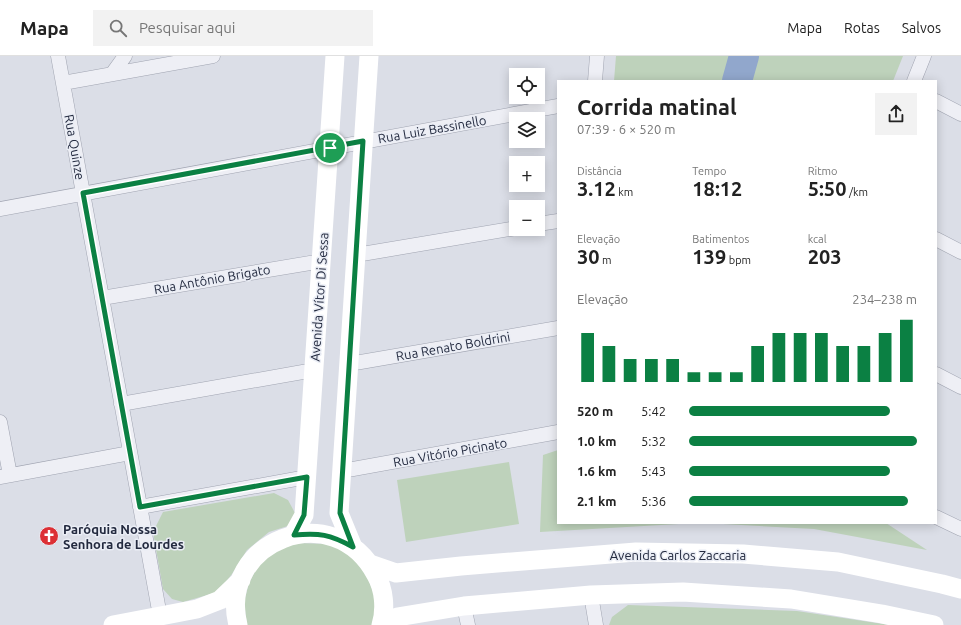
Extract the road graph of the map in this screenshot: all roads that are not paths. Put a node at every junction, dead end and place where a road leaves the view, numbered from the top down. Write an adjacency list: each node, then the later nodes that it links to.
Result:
1 (58, 56): 11 (street, Rua Quinze)
2 (125, 56): 8 (street)
3 (213, 56): 8 (street)
4 (336, 56): 16 (street, Avenida Vítor Di Sessa)
5 (369, 56): 15 (street)
6 (596, 56): 9 (street)
7 (924, 56): 10 (street)
8 (112, 74): 11 (street)
9 (596, 80)
10 (914, 80)
11 (63, 83): 17 (street, Rua Quinze)
12 (937, 102): 14 (street)
13 (557, 106): 15 (street, Rua Luiz Bassinello)
14 (961, 114)
15 (363, 141): 16 (street, Rua Luiz Bassinello); 24 (street)
16 (330, 148): 17 (street, Rua Luiz Bassinello); 25 (street, Avenida Vítor Di Sessa)
17 (83, 193): 18 (street, Rua Luiz Bassinello); 26 (street, Rua Quinze)
18 (0, 209)
19 (557, 221): 20 (street)
20 (545, 223)
21 (509, 229): 24 (street)
22 (937, 240): 23 (street)
23 (961, 252)
24 (356, 255): 28 (street)
25 (322, 261): 26 (street, Rua Antônio Brigato); 29 (street, Avenida Vítor Di Sessa)
26 (102, 298): 32 (street, Rua Quinze)
27 (557, 328): 28 (street, Rua Renato Boldrini)
28 (349, 364): 36 (street)
29 (314, 370): 32 (street); 38 (street, Avenida Vítor Di Sessa)
30 (937, 375): 31 (street)
31 (961, 387)
32 (121, 404): 35 (street, Rua Quinze)
33 (0, 422): 37 (street)
34 (557, 432): 36 (street, Rua Vitório Picinato)
35 (130, 453): 37 (street); 39 (street, Rua Quinze)
36 (342, 471): 43 (street)
37 (5, 476)
38 (307, 477): 39 (street); 42 (street, Avenida Vítor Di Sessa)
39 (140, 507): 49 (street, Rua Quinze)
40 (937, 517): 41 (street)
41 (961, 529)
42 (294, 535): 43 (street); 45 (street)
43 (353, 547): 44 (street)
44 (370, 564): 46 (street, Avenida Carlos Zaccaria); 52 (street)
45 (241, 580): 49 (street); 51 (street)
46 (961, 589)
47 (590, 595): 48 (street); 55 (street); 56 (street)
48 (464, 606): 53 (street); 54 (street)
49 (160, 616): 50 (street)
50 (113, 625)
51 (238, 625)
52 (381, 625)
53 (390, 625)
54 (468, 625)
55 (596, 625)
56 (934, 625)

